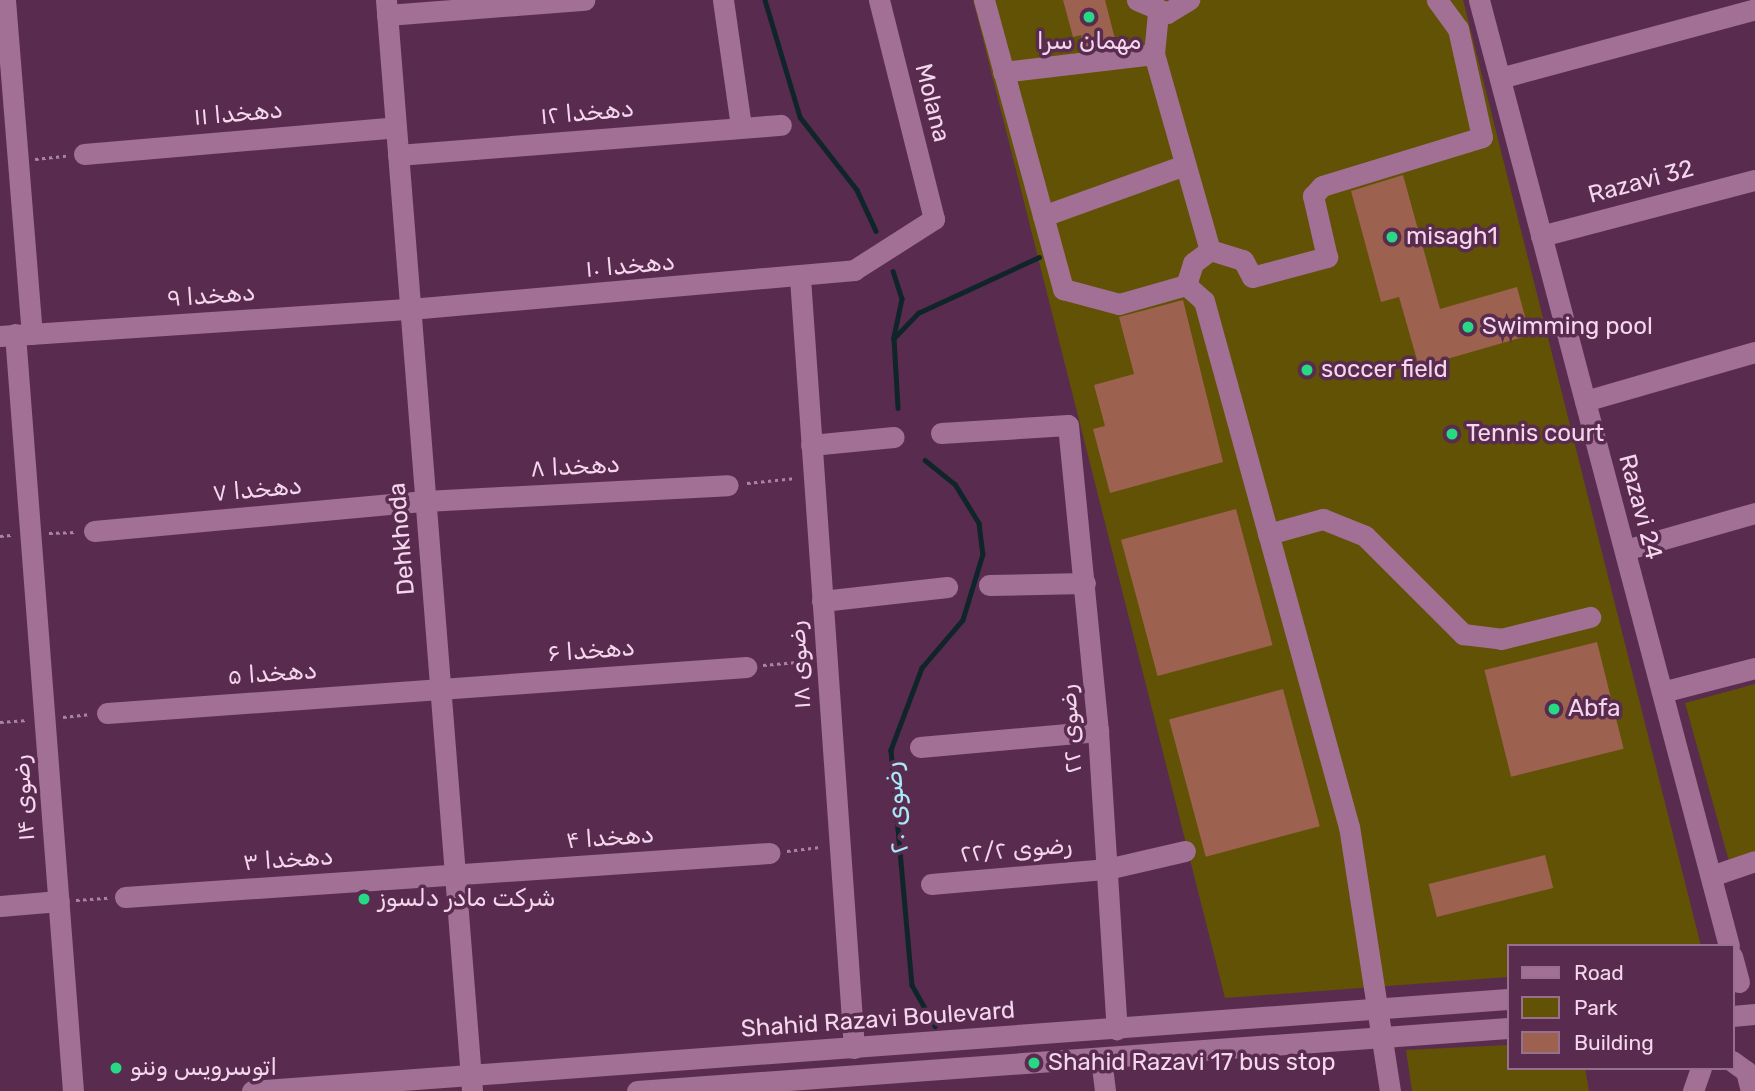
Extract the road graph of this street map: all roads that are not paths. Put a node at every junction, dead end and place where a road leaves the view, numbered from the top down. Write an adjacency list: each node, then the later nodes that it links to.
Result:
1 (5, 0): 30 (street, رضوی ۱۴)
2 (584, 0): 10 (street)
3 (723, 0): 17 (street)
4 (879, 0): 26 (street, Molana)
5 (984, 0): 14 (street)
6 (1137, 0): 12 (street)
7 (1189, 0): 12 (street)
8 (1437, 0): 25 (street)
9 (1479, 0): 15 (street, Razavi 24)
10 (386, 8): 18 (street, Dehkhoda)
11 (1755, 9): 15 (street)
12 (1158, 13): 13 (street)
13 (1154, 54): 14 (street); 21 (street)
14 (1003, 72): 23 (street)
15 (1500, 78): 24 (street, Razavi 24)
16 (782, 125): 17 (street, دهخدا ۱۲)
17 (741, 126): 20 (street, دهخدا ۱۲)
18 (396, 127): 19 (street, دهخدا ۱۱); 20 (street, Dehkhoda)
19 (84, 154)
20 (398, 155): 29 (street, Dehkhoda)
21 (1185, 165): 23 (street); 25 (street)
22 (1755, 180): 24 (street, Razavi 32)
23 (1043, 216): 28 (street)
24 (1541, 236): 32 (street, Razavi 24)
25 (1210, 250): 28 (street)
26 (853, 270): 27 (street, دهخدا ۱۰)
27 (800, 278): 29 (street, دهخدا ۱۰); 35 (street, رضوی ۱۸)
28 (1186, 285): 40 (street)
29 (410, 309): 30 (street, دهخدا ۹); 37 (street, Dehkhoda)
30 (16, 335): 62 (street, رضوی ۱۴)
31 (1755, 352): 32 (street)
32 (1585, 401): 41 (street, Razavi 24)
33 (941, 433): 42 (street, رضوی ۲۲)
34 (894, 436): 35 (street)
35 (811, 446): 45 (street, رضوی ۱۸)
36 (728, 485): 37 (street, دهخدا ۸)
37 (425, 501): 39 (street, دهخدا ۷); 49 (street, Dehkhoda)
38 (1755, 513): 41 (street)
39 (94, 531)
40 (1268, 534): 46 (street); 68 (street)
41 (1625, 550): 50 (street, Razavi 24)
42 (1085, 583): 43 (street); 52 (street, رضوی ۲۲)
43 (989, 585)
44 (947, 587): 45 (street)
45 (822, 601): 74 (street, رضوی ۱۸)
46 (1590, 617)
47 (746, 667): 49 (street, دهخدا ۶)
48 (1755, 668): 50 (street)
49 (440, 688): 51 (street, دهخدا ۵); 58 (street, Dehkhoda)
50 (1662, 692): 59 (street, Razavi 24)
51 (107, 713)
52 (1098, 732): 53 (street); 57 (street, رضوی ۲۲)
53 (920, 747)
54 (1185, 851): 57 (street, رضوی ۲۲/۲)
55 (769, 853): 58 (street, دهخدا ۴)
56 (1755, 861): 59 (street)
57 (1107, 869): 60 (street, رضوی ۲۲/۲); 72 (street, رضوی ۲۲)
58 (455, 875): 61 (street, دهخدا ۳); 78 (street, Dehkhoda)
59 (1711, 876): 64 (street, Razavi 24)
60 (931, 884)
61 (125, 897)
62 (59, 901): 63 (street); 81 (street, رضوی ۱۴)
63 (0, 906)
64 (1728, 944)
65 (1734, 962): 66 (street)
66 (1742, 981)
67 (1506, 999): 68 (street, Shahid Razavi Boulevard)
68 (1380, 1010): 72 (street, Shahid Razavi Boulevard); 73 (street)
69 (1755, 1014): 70 (street)
70 (1734, 1016)
71 (1506, 1028): 73 (street)
72 (1117, 1030): 74 (street, Shahid Razavi Boulevard)
73 (1383, 1038): 75 (street); 85 (street)
74 (854, 1048): 78 (street, Shahid Razavi Boulevard)
75 (1101, 1058): 79 (street); 84 (street)
76 (1734, 1064): 80 (street)
77 (1700, 1070): 86 (street)
78 (472, 1083): 82 (street, Shahid Razavi Boulevard)
79 (858, 1083): 83 (street)
80 (1752, 1087)
81 (73, 1091)
82 (251, 1091)
83 (637, 1091)
84 (1105, 1091)
85 (1390, 1091)
86 (1693, 1091)

